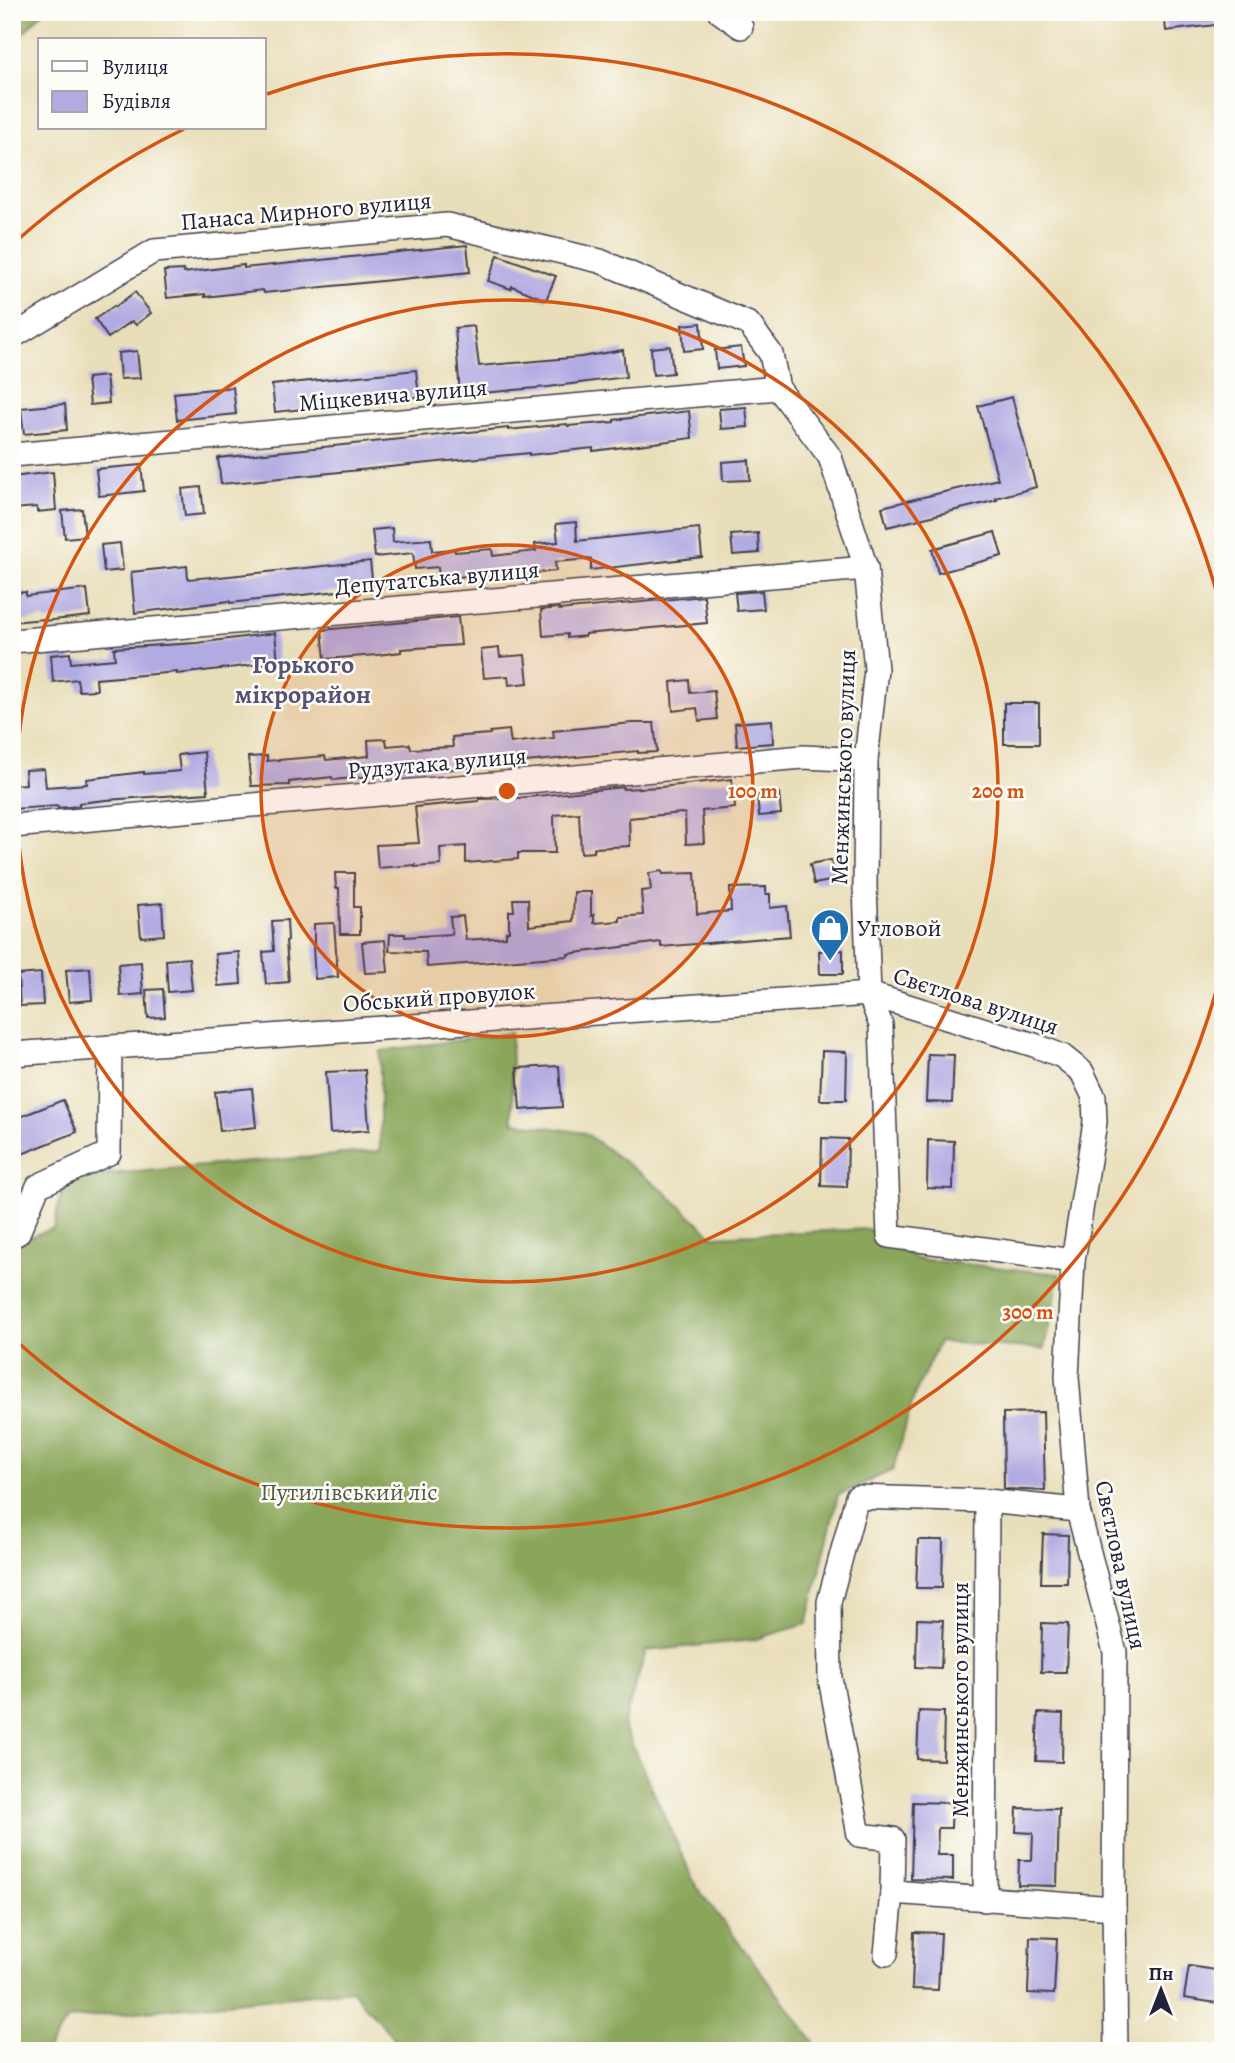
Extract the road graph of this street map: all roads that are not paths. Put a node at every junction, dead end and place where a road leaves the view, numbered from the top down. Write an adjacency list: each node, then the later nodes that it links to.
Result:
1 (720, 12): 2 (street)
2 (741, 27)
3 (12, 337): 4 (street, Панаса Мирного вулиця)
4 (778, 388): 5 (street, Міцкевича вулиця); 6 (street, Менжинського вулиця)
5 (12, 455)
6 (866, 568): 7 (street, Депутатська вулиця); 8 (street, Менжинського вулиця)
7 (12, 641)
8 (866, 760): 9 (street, Рудзутака вулиця); 10 (street, Менжинського вулиця)
9 (12, 826)
10 (869, 994): 11 (street, Обський провулок); 14 (street, Свєтлова вулиця); 14 (street, Менжинського вулиця)
11 (110, 1047): 12 (street, Обський провулок); 13 (street)
12 (12, 1054)
13 (12, 1236)
14 (1073, 1261): 16 (street, Свєтлова вулиця)
15 (987, 1501): 16 (street); 17 (street); 18 (street, Менжинського вулиця)
16 (1078, 1510): 19 (street, Свєтлова вулиця)
17 (892, 1892): 18 (street); 20 (street)
18 (985, 1900): 19 (street)
19 (1114, 1908): 21 (street, Свєтлова вулиця)
20 (886, 1954)
21 (1116, 2051)

